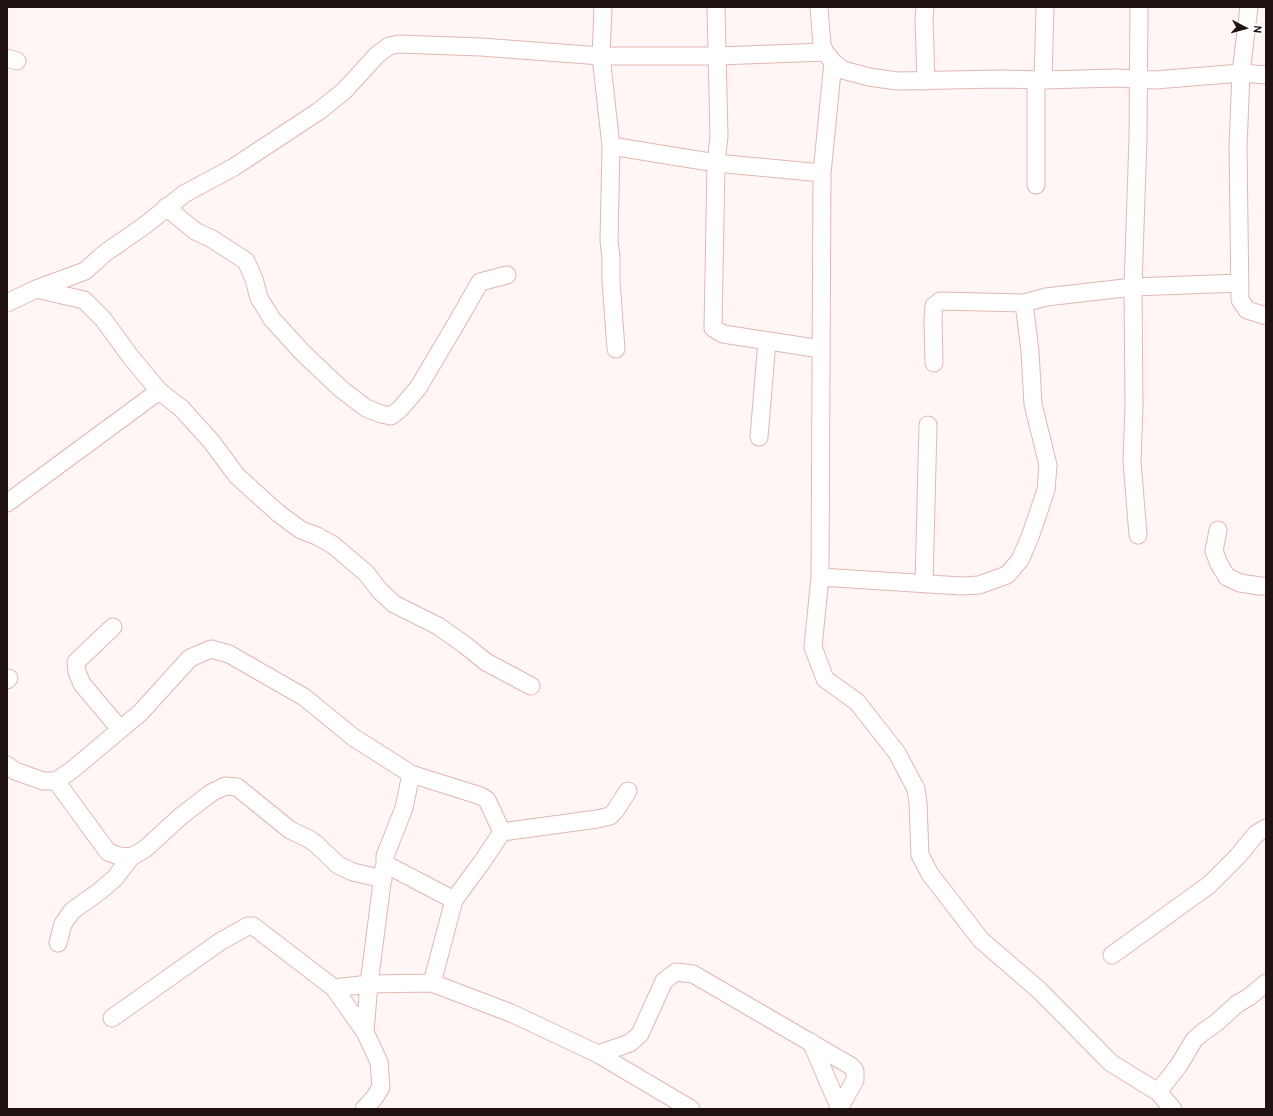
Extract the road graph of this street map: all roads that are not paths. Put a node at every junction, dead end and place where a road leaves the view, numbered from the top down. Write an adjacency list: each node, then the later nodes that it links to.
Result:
1 (603, 7): 8 (street)
2 (716, 7): 9 (street)
3 (819, 7): 10 (street)
4 (926, 7): 14 (street)
5 (1045, 7): 15 (street)
6 (1139, 7): 13 (street)
7 (1249, 7): 11 (street)
8 (601, 56): 9 (street); 16 (street); 20 (street)
9 (718, 56): 10 (street); 17 (street)
10 (829, 57): 14 (street); 18 (street)
11 (1240, 73): 12 (street); 13 (street); 23 (street)
12 (1266, 75)
13 (1138, 79): 15 (street); 24 (street)
14 (926, 80): 15 (street)
15 (1039, 80): 19 (street)
16 (611, 146): 17 (street); 31 (street)
17 (716, 163): 18 (street); 30 (street)
18 (822, 173): 32 (street)
19 (1036, 185)
20 (166, 207): 21 (street); 22 (street)
21 (85, 271): 25 (street); 26 (street)
22 (507, 275)
23 (1240, 283): 24 (street); 29 (street)
24 (1133, 287): 28 (street); 39 (street)
25 (36, 289): 26 (street); 27 (street)
26 (84, 300): 34 (street)
27 (7, 303)
28 (1024, 303): 33 (street); 41 (street)
29 (1266, 316)
30 (767, 341): 32 (street); 36 (street)
31 (616, 349)
32 (821, 349): 40 (street)
33 (934, 363)
34 (159, 391): 37 (street); 44 (street)
35 (928, 425): 41 (street)
36 (759, 437)
37 (7, 503)
38 (1218, 530): 42 (street)
39 (1138, 535)
40 (820, 577): 41 (street); 65 (street)
41 (924, 584)
42 (1266, 586)
43 (113, 627): 45 (street)
44 (531, 686)
45 (120, 729): 47 (street); 48 (street)
46 (7, 765): 48 (street)
47 (411, 774): 51 (street); 53 (street)
48 (56, 781): 52 (street)
49 (628, 791): 51 (street)
50 (1266, 828): 56 (street)
51 (502, 832): 54 (street)
52 (131, 858): 53 (street); 55 (street)
53 (384, 870): 54 (street); 58 (street)
54 (454, 900): 57 (street)
55 (58, 943)
56 (1112, 955)
57 (432, 983): 58 (street); 64 (street)
58 (369, 984): 60 (street); 62 (street)
59 (1266, 984): 65 (street)
60 (334, 988): 61 (street); 62 (street)
61 (112, 1018)
62 (365, 1032): 67 (street)
63 (811, 1042): 64 (street); 66 (street); 66 (street)
64 (598, 1054): 68 (street)
65 (1158, 1092): 69 (street)
66 (840, 1108)
67 (364, 1109)
68 (691, 1109)
69 (1174, 1109)

